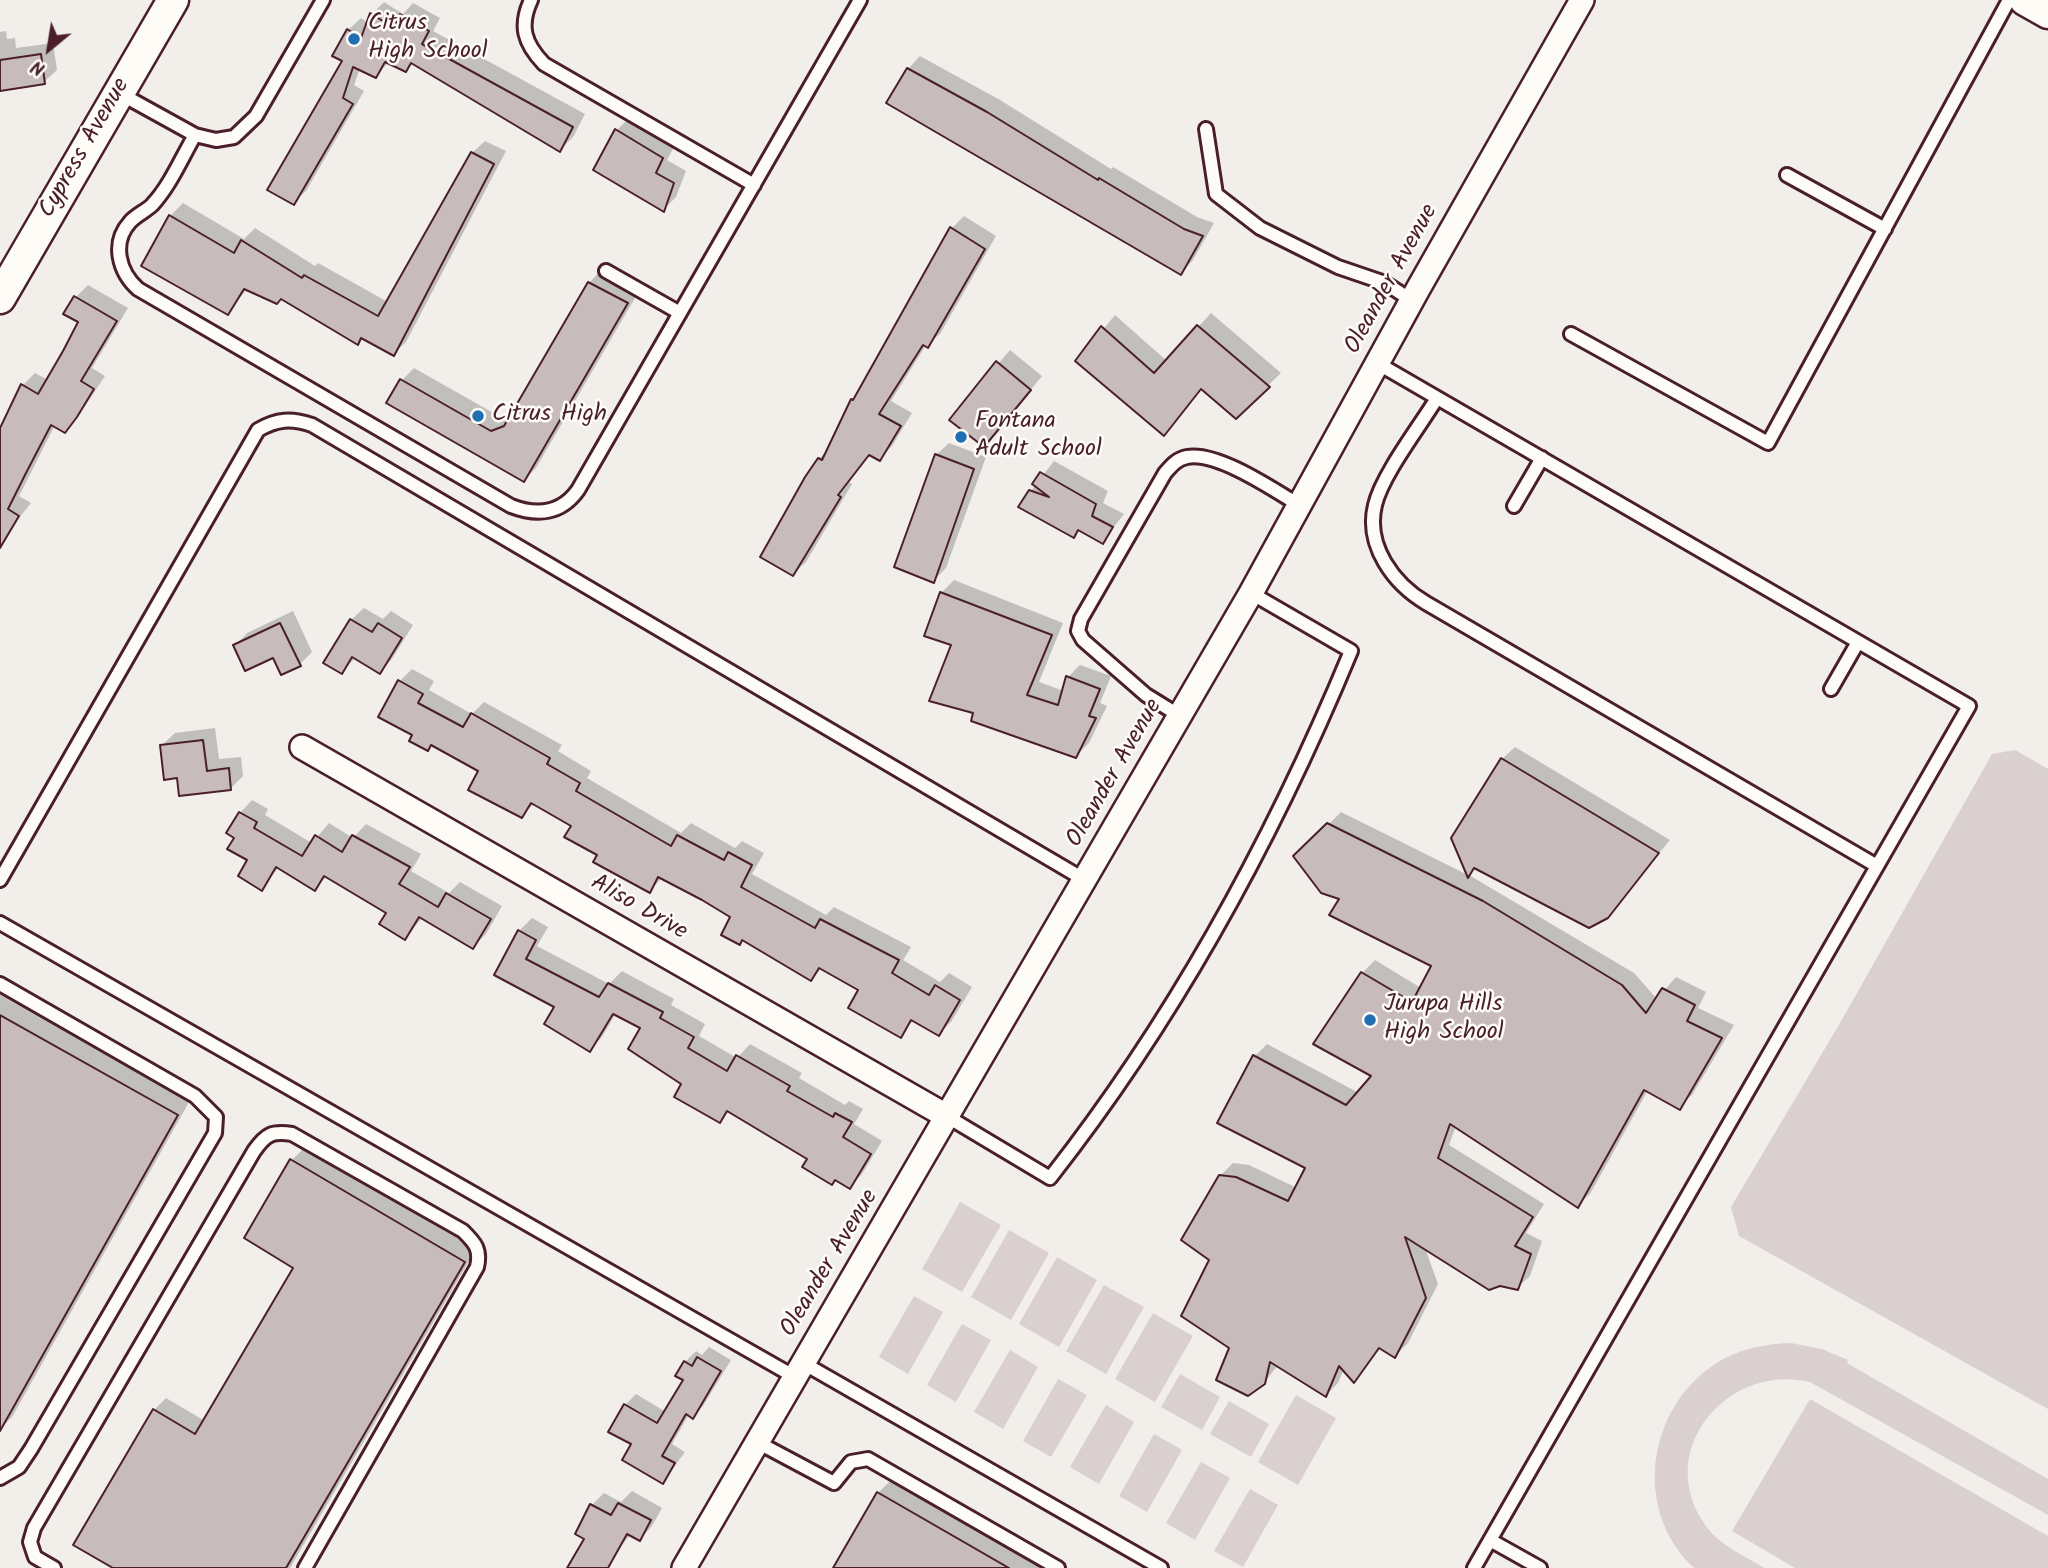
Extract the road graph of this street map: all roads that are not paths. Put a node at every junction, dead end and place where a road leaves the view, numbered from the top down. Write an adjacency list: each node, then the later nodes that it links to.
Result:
1 (173, 0): 9 (street, Cypress Avenue)
2 (323, 0): 11 (lane)
3 (531, 0): 13 (lane)
4 (860, 0): 13 (lane)
5 (1581, 0): 17 (street, Oleander Avenue)
6 (2009, 0): 14 (lane)
7 (2025, 0): 8 (street)
8 (2048, 13)
9 (119, 93): 11 (lane); 16 (street, Cypress Avenue)
10 (1206, 129): 17 (lane)
11 (195, 135): 18 (lane)
12 (1787, 174): 14 (lane)
13 (754, 185): 18 (lane)
14 (1885, 229): 19 (lane)
15 (606, 271): 18 (lane)
16 (0, 298)
17 (1411, 300): 20 (street, Oleander Avenue)
18 (680, 313)
19 (1571, 334)
20 (1377, 363): 21 (lane); 23 (street, Oleander Avenue)
21 (1437, 398): 22 (lane); 30 (lane)
22 (1542, 458): 24 (lane); 26 (lane)
23 (1299, 505): 25 (street, Oleander Avenue); 28 (lane)
24 (1514, 506)
25 (1251, 593): 28 (street, Oleander Avenue); 35 (lane)
26 (1858, 642): 27 (lane); 30 (lane)
27 (1831, 689)
28 (1180, 716): 32 (street, Oleander Avenue)
29 (302, 747): 35 (street, Aliso Drive)
30 (1877, 866): 39 (lane)
31 (0, 880): 32 (lane)
32 (1085, 880): 35 (street, Oleander Avenue)
33 (0, 923): 36 (lane)
34 (0, 984): 38 (lane)
35 (948, 1117): 36 (street, Oleander Avenue)
36 (799, 1370): 37 (street, Oleander Avenue); 45 (lane)
37 (757, 1442): 43 (street, Oleander Avenue); 44 (lane)
38 (0, 1478)
39 (1490, 1540): 46 (lane); 47 (lane)
40 (32, 1562): 41 (lane); 42 (lane)
41 (54, 1568)
42 (305, 1568)
43 (684, 1568)
44 (1058, 1568)
45 (1161, 1568)
46 (1474, 1568)
47 (1540, 1568)

